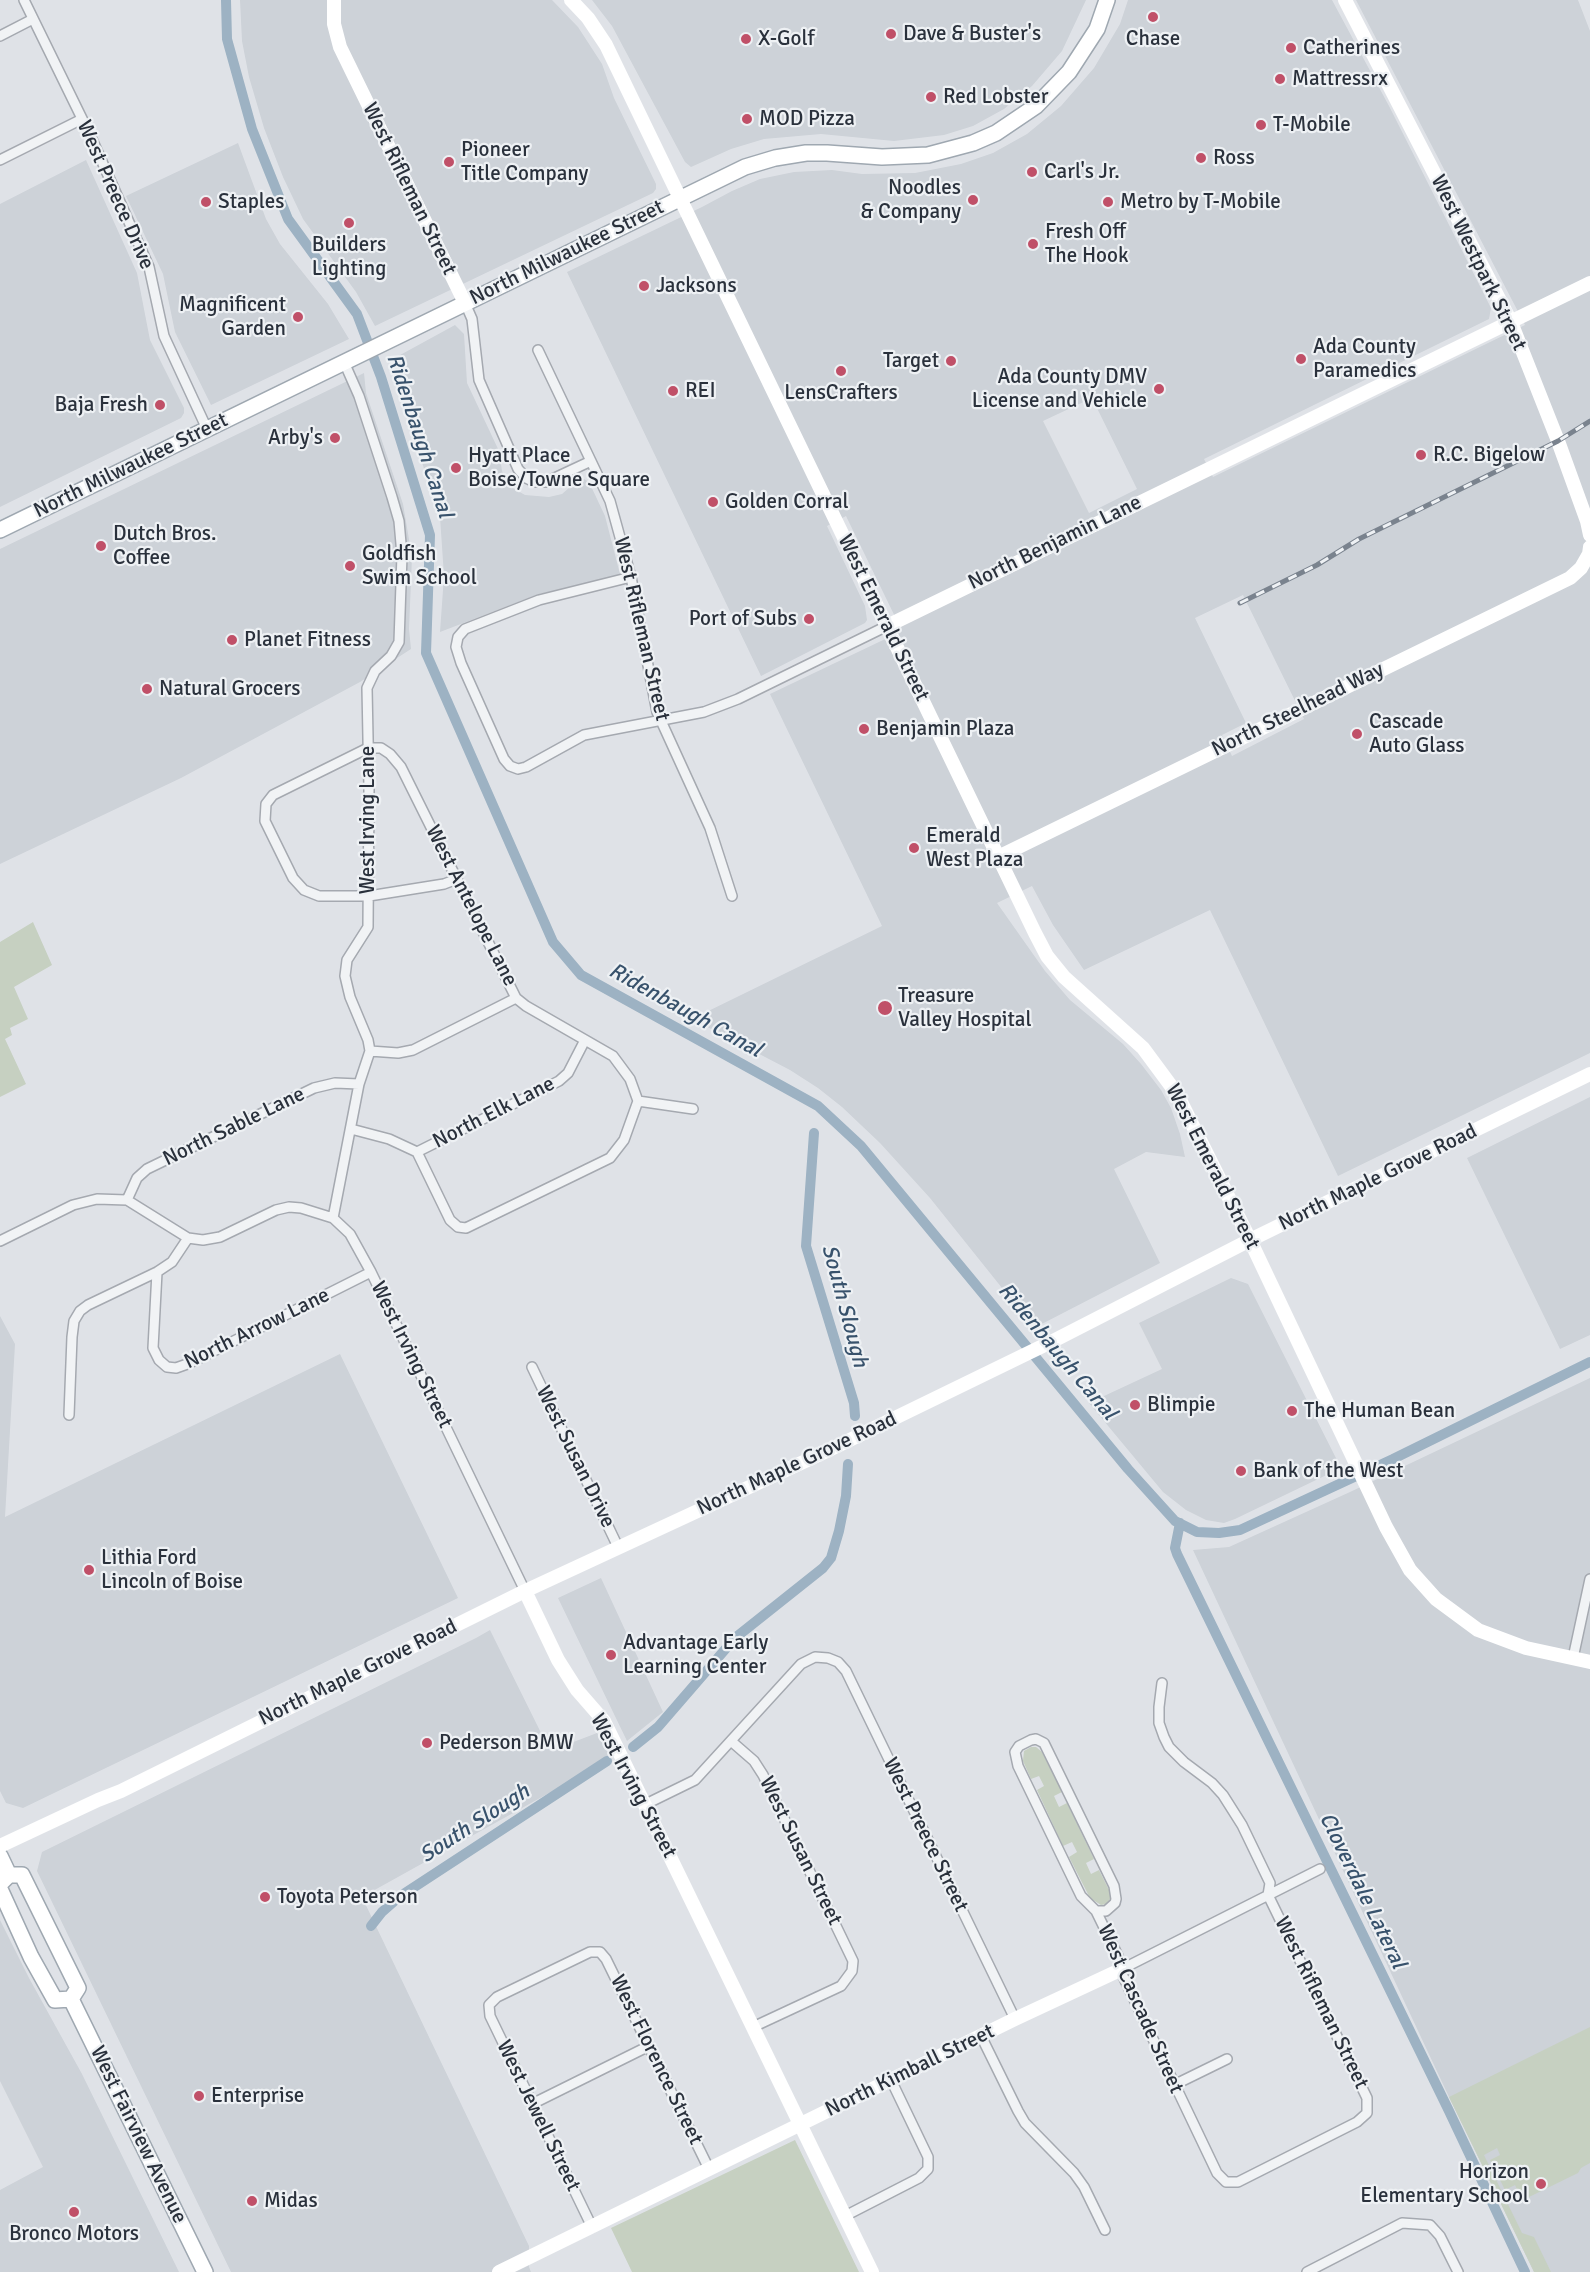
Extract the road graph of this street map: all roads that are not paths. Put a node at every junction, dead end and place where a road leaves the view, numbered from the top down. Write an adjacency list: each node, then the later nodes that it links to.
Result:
1 (24, 0): 6 (street, West Preece Drive)
2 (334, 0): 12 (street, West Rifleman Street)
3 (571, 0): 10 (street, West Emerald Street)
4 (1107, 0): 10 (main road, North Milwaukee Street)
5 (1345, 0): 13 (street, West Westpark Street)
6 (33, 18): 7 (street); 8 (street, West Preece Drive)
7 (0, 36)
8 (82, 119): 9 (street); 16 (street, West Preece Drive)
9 (0, 160)
10 (681, 197): 12 (main road, North Milwaukee Street); 23 (street, West Emerald Street)
11 (1590, 283): 13 (street, North Benjamin Lane)
12 (465, 303): 15 (main road, North Milwaukee Street); 17 (street, West Rifleman Street)
13 (1511, 322): 19 (street, West Westpark Street); 23 (street, North Benjamin Lane)
14 (538, 351): 17 (street, West Rifleman Street)
15 (344, 362): 16 (main road, North Milwaukee Street); 25 (street, West Irving Lane)
16 (207, 429): 18 (main road, North Milwaukee Street)
17 (591, 461): 22 (street, West Rifleman Street)
18 (0, 530)
19 (1590, 535)
20 (1590, 547): 21 (street)
21 (1589, 554): 26 (street, North Steelhead Way)
22 (631, 577): 24 (street, West Rifleman Street); 24 (street, North Benjamin Lane)
23 (887, 626): 24 (street, North Benjamin Lane); 26 (street, West Emerald Street)
24 (661, 721): 29 (street, West Rifleman Street)
25 (368, 748): 27 (street, West Antelope Lane); 28 (street, West Irving Lane); 28 (street)
26 (998, 857): 42 (street, West Emerald Street)
27 (457, 879): 28 (street); 30 (street, West Antelope Lane)
28 (369, 896): 32 (street, West Irving Lane)
29 (732, 896)
30 (516, 998): 31 (street, West Antelope Lane); 32 (street)
31 (585, 1040): 35 (street, West Antelope Lane); 38 (street, North Elk Lane)
32 (370, 1051): 34 (street)
33 (1590, 1074): 42 (street, North Maple Grove Road)
34 (359, 1084): 37 (street); 39 (street, North Sable Lane)
35 (638, 1101): 36 (street); 38 (street)
36 (693, 1109)
37 (351, 1129): 38 (street); 40 (street)
38 (417, 1152)
39 (127, 1200): 41 (street); 43 (street)
40 (333, 1218): 41 (street); 45 (street)
41 (188, 1238): 44 (street)
42 (1250, 1240): 48 (street, North Maple Grove Road); 51 (street, West Emerald Street)
43 (0, 1241)
44 (158, 1272): 45 (street, North Arrow Lane); 47 (street)
45 (370, 1272): 50 (street, West Irving Street)
46 (532, 1367): 48 (street, West Susan Drive)
47 (69, 1415)
48 (618, 1547): 50 (street, North Maple Grove Road)
49 (1590, 1579): 51 (street)
50 (525, 1591): 55 (street, West Irving Street); 56 (street, North Maple Grove Road)
51 (1573, 1658): 52 (street, West Emerald Street)
52 (1590, 1662)
53 (1162, 1683): 61 (street, West Rifleman Street)
54 (731, 1741): 55 (street); 66 (street, West Preece Street); 67 (street, West Susan Street)
55 (646, 1804): 67 (street, West Irving Street)
56 (0, 1846)
57 (0, 1856): 59 (main road, West Fairview Avenue)
58 (1320, 1869): 61 (street, North Kimball Street)
59 (4, 1879): 64 (main road, West Fairview Avenue)
60 (0, 1888): 64 (main road)
61 (1268, 1895): 63 (street, North Kimball Street); 76 (street, West Rifleman Street)
62 (1096, 1911): 62 (street, West Cascade Street); 63 (street, West Cascade Street)
63 (1120, 1970): 66 (street, North Kimball Street); 72 (street, West Cascade Street)
64 (71, 1999): 80 (main road, West Fairview Avenue)
65 (489, 2005): 69 (street, West Florence Street); 73 (street, West Jewell Street)
66 (1015, 2019): 68 (street, North Kimball Street)
67 (753, 2027): 74 (street, West Irving Street)
68 (981, 2036): 71 (street, North Kimball Street); 79 (street)
69 (649, 2046): 73 (street); 75 (street, West Florence Street)
70 (1227, 2059): 72 (street)
71 (891, 2080): 74 (street, North Kimball Street); 77 (street)
72 (1174, 2085): 76 (street, West Cascade Street)
73 (532, 2103): 78 (street, West Jewell Street)
74 (800, 2124): 75 (street, North Kimball Street); 77 (street, West Irving Street)
75 (709, 2169): 78 (street, North Kimball Street)
76 (1226, 2182)
77 (845, 2216): 82 (street, West Irving Street)
78 (592, 2227): 81 (street, North Kimball Street)
79 (1105, 2230)
80 (205, 2272)
81 (499, 2272)
82 (872, 2272)
83 (1307, 2272): 84 (street)
84 (1458, 2272)

